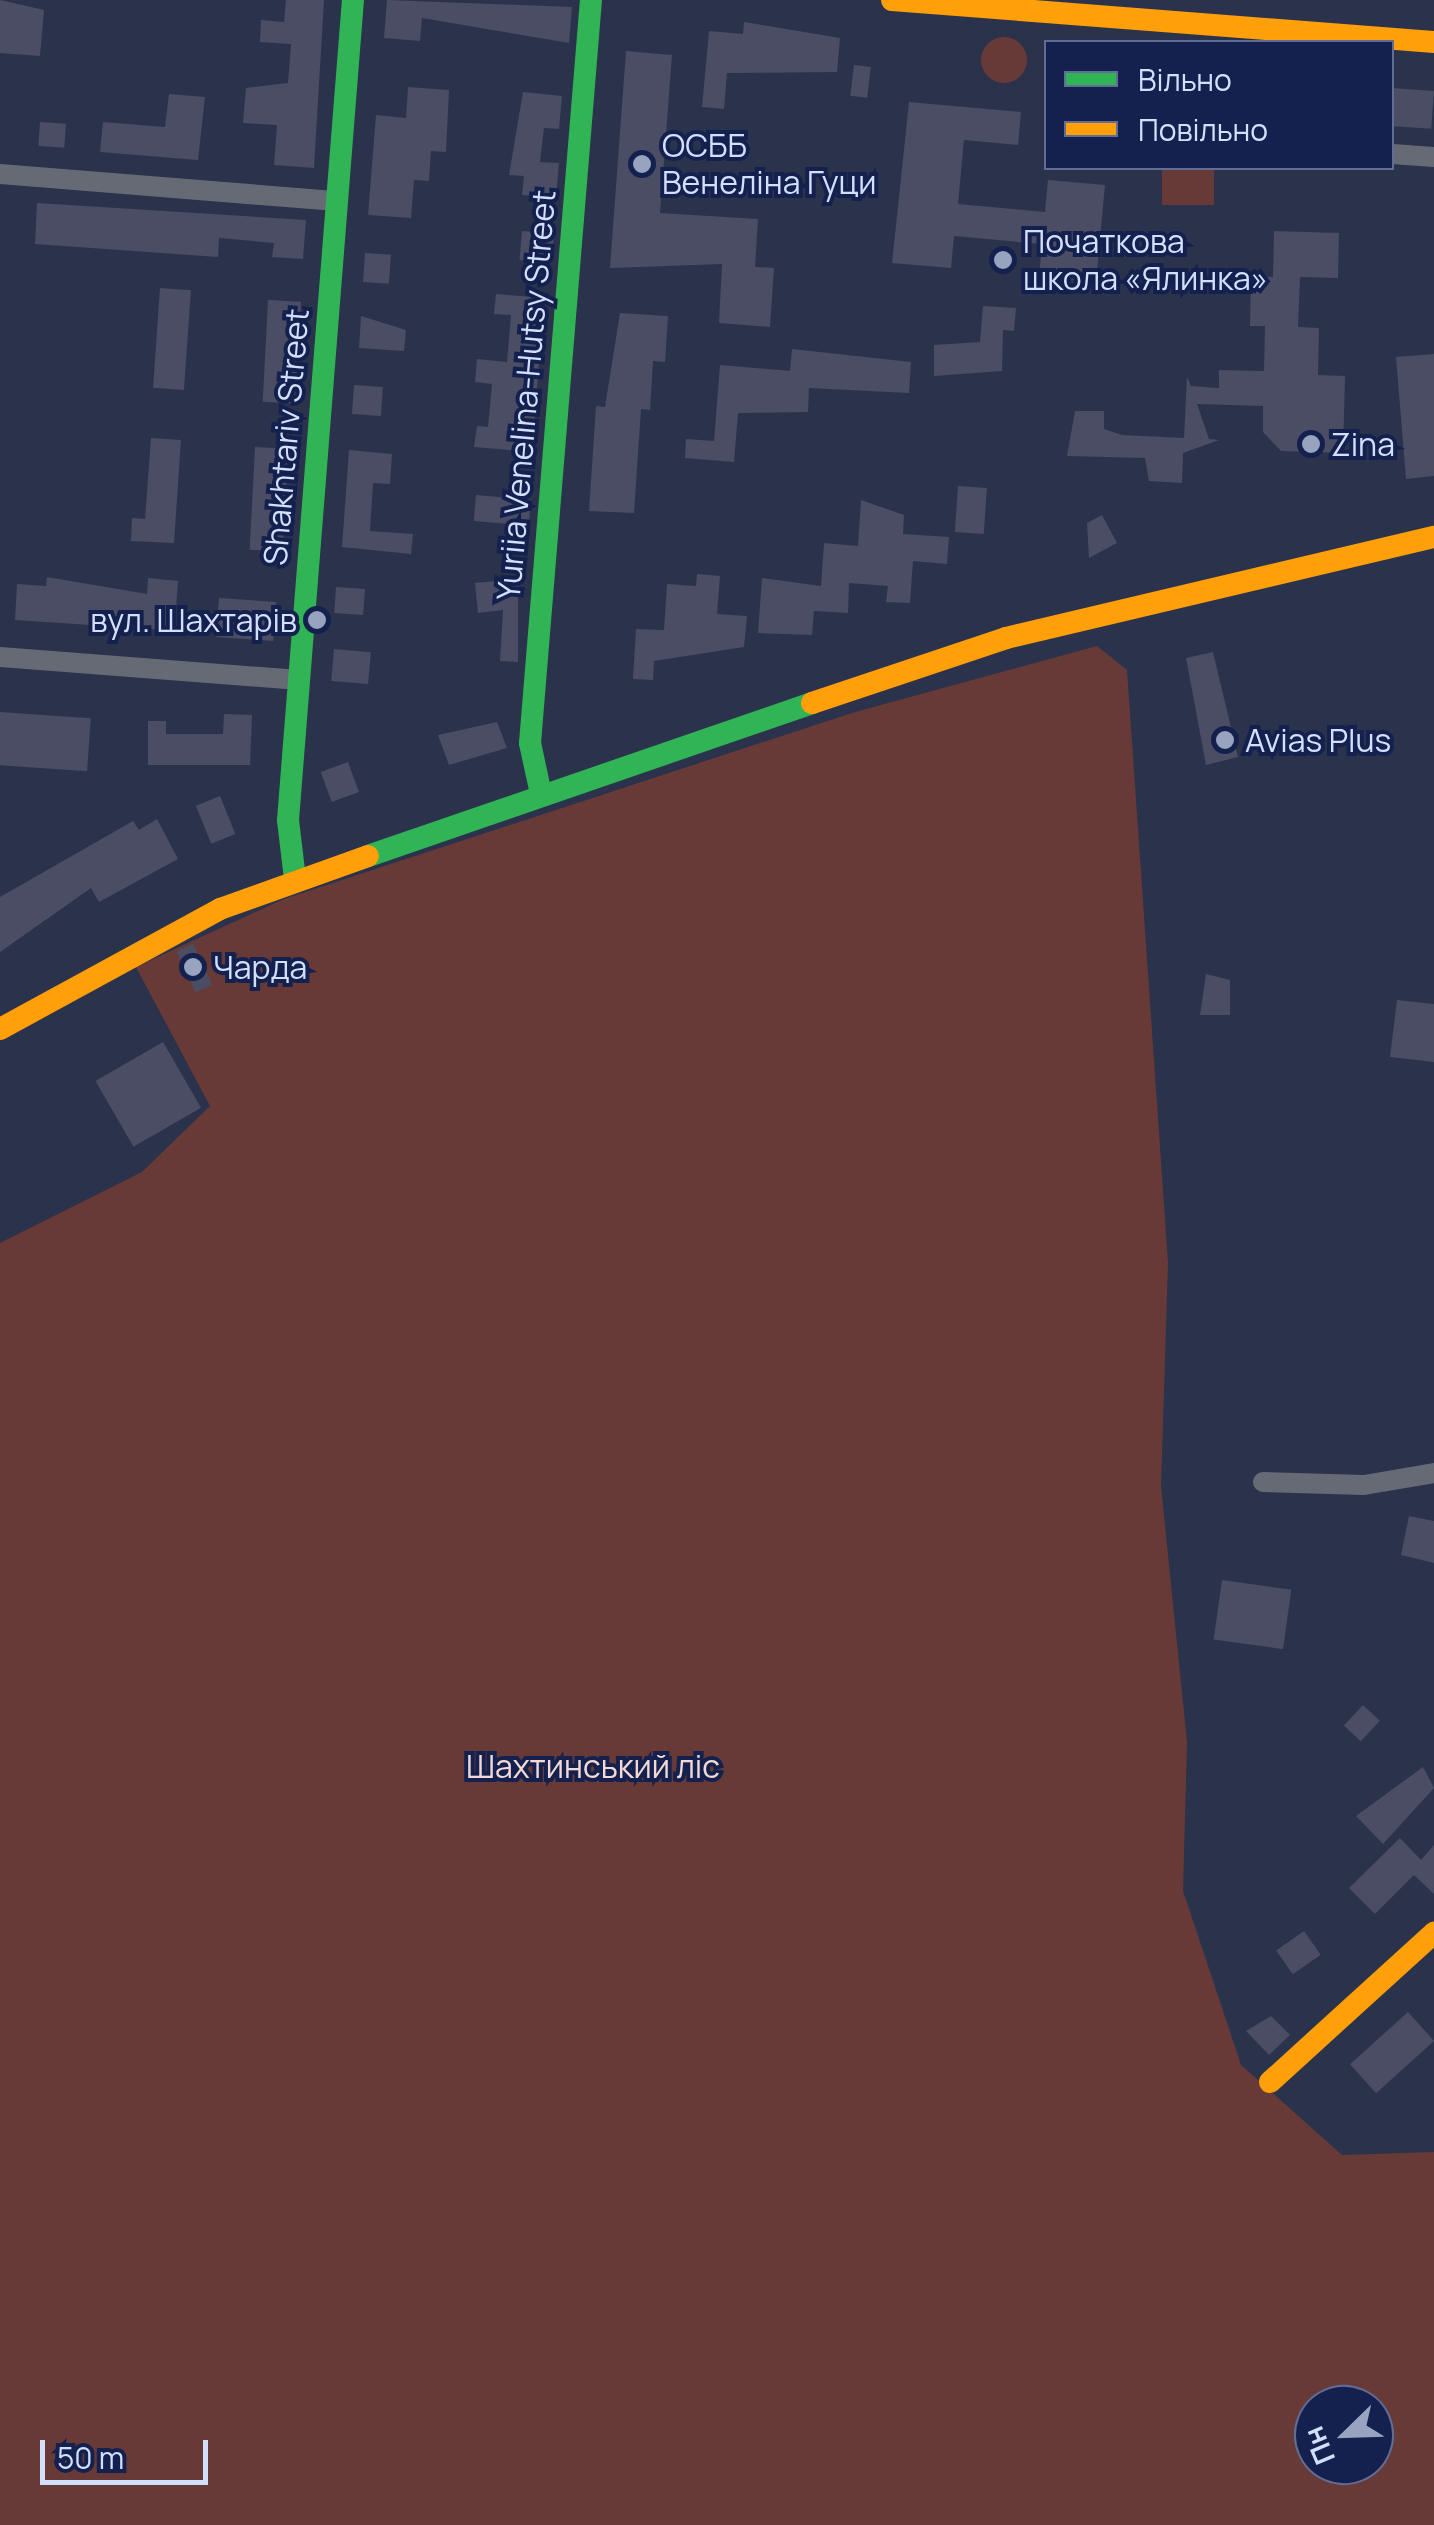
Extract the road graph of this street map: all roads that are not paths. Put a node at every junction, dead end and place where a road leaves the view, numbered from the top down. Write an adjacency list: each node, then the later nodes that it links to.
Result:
1 (354, 0): 8 (street, Shakhtariv Street)
2 (591, 0): 12 (street, Yuriia Venelina-Hutsy Street)
3 (892, 0): 4 (street)
4 (1434, 42)
5 (1394, 154): 6 (street)
6 (1434, 157)
7 (0, 174): 8 (street)
8 (338, 200): 11 (street, Shakhtariv Street)
9 (1434, 537): 12 (street)
10 (0, 657): 11 (street)
11 (299, 680): 13 (street, Shakhtariv Street)
12 (541, 794): 13 (street)
13 (295, 879): 14 (street)
14 (0, 1029)
15 (1434, 1472): 16 (street)
16 (1263, 1482)
17 (1429, 1941): 18 (street)
18 (1270, 2082)

